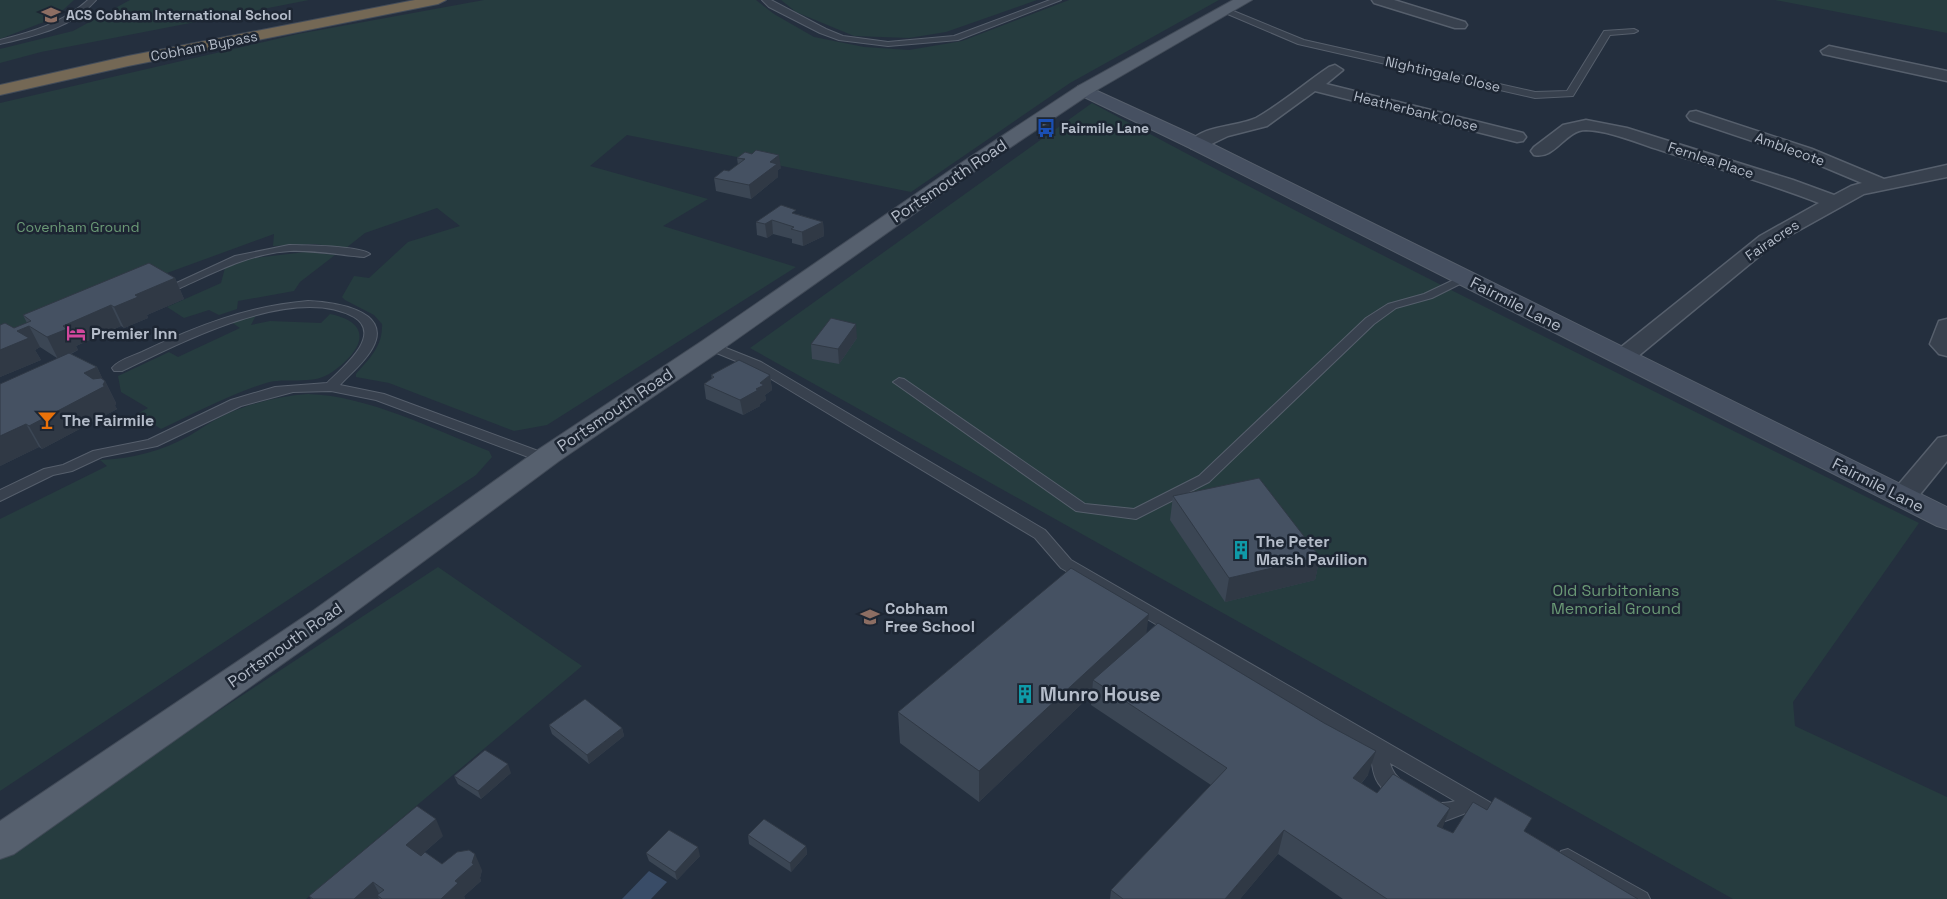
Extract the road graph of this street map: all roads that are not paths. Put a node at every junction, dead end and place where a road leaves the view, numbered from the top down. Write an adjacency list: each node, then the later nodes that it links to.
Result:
1 (92, 0): 10 (lane)
2 (438, 0): 15 (highway, Cobham Bypass)
3 (766, 0): 4 (lane)
4 (1057, 0)
5 (1244, 0): 7 (main road, Portsmouth Road)
6 (1379, 0): 8 (street)
7 (1226, 10): 9 (lane, Nightingale Close); 16 (main road, Portsmouth Road)
8 (1460, 26)
9 (1634, 31)
10 (0, 42)
11 (1829, 51): 13 (street)
12 (1335, 70): 14 (street)
13 (1947, 76)
14 (1314, 86): 20 (street, Heatherbank Close); 21 (street)
15 (0, 90)
16 (1084, 90): 21 (street, Fairmile Lane); 30 (main road, Portsmouth Road)
17 (1558, 115): 19 (street, Fernlea Place)
18 (1696, 116): 24 (street, Amblecote)
19 (1586, 125): 22 (street); 25 (street, Fernlea Place)
20 (1517, 137)
21 (1197, 144): 27 (street, Fairmile Lane)
22 (1540, 151)
23 (1947, 171): 24 (street, Fairacres)
24 (1883, 185): 25 (street, Fairacres)
25 (1834, 202): 32 (street, Fairacres)
26 (364, 254): 28 (lane)
27 (1464, 278): 32 (street, Fairmile Lane); 34 (lane)
28 (176, 286)
29 (1947, 326): 31 (street)
30 (711, 346): 37 (main road, Portsmouth Road); 41 (lane)
31 (1947, 350)
32 (1623, 357): 39 (street, Fairmile Lane)
33 (118, 368): 35 (lane)
34 (898, 382)
35 (331, 387): 37 (lane); 38 (lane)
36 (1947, 444): 39 (street)
37 (544, 458): 44 (main road, Portsmouth Road)
38 (0, 496)
39 (1903, 497): 40 (street, Fairmile Lane)
40 (1947, 519)
41 (1378, 747): 42 (lane); 42 (lane)
42 (1473, 802): 43 (lane)
43 (1506, 821)
44 (0, 842)
45 (1556, 850): 46 (lane)
46 (1640, 899)

